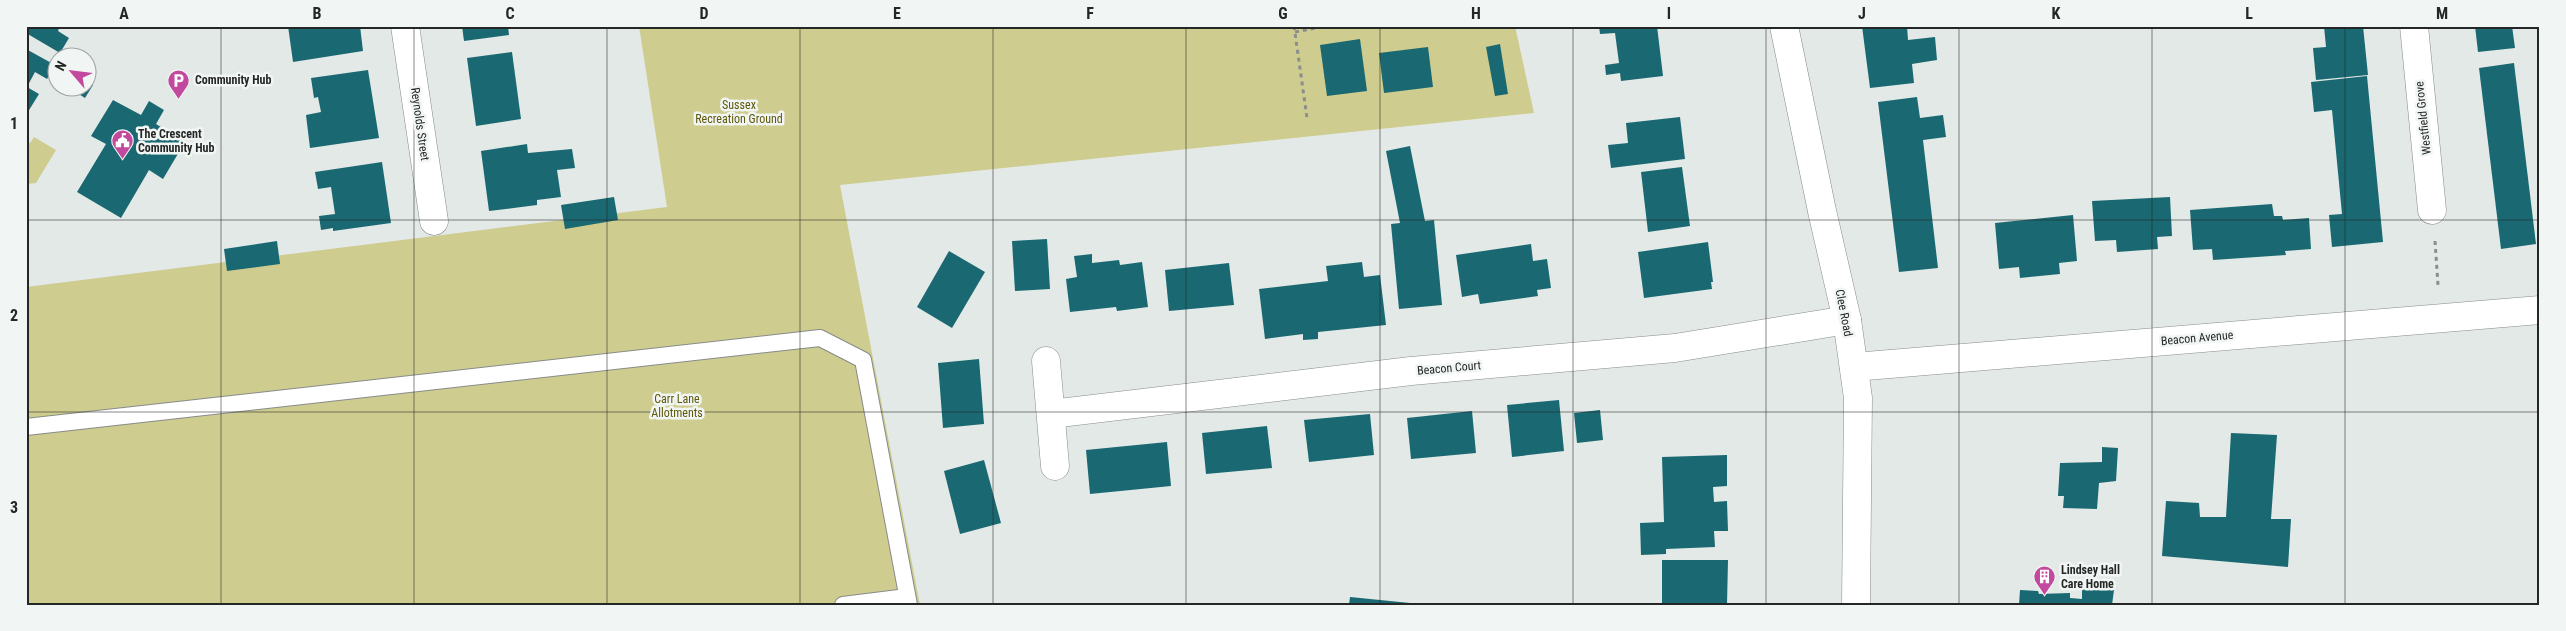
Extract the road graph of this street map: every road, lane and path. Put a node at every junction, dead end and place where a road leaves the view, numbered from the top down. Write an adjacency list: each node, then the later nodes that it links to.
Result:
1 (405, 26): 9 (street, Reynolds Street)
2 (1294, 26): 6 (path)
3 (1326, 26): 6 (path)
4 (1784, 26): 12 (street, Clee Road)
5 (2414, 26): 8 (street, Westfield Grove)
6 (1295, 32): 7 (path)
7 (1307, 118)
8 (2432, 210): 11 (path)
9 (434, 222)
10 (2540, 310): 11 (street, Beacon Avenue)
11 (2441, 318): 14 (street, Beacon Avenue)
12 (1847, 320): 14 (street, Clee Road); 15 (street, Beacon Court)
13 (1046, 360): 15 (street)
14 (1854, 367): 20 (street, Clee Road)
15 (1051, 414): 17 (street)
16 (26, 427): 18 (lane)
17 (1055, 466)
18 (908, 601): 19 (lane)
19 (843, 605)
20 (1856, 605)

